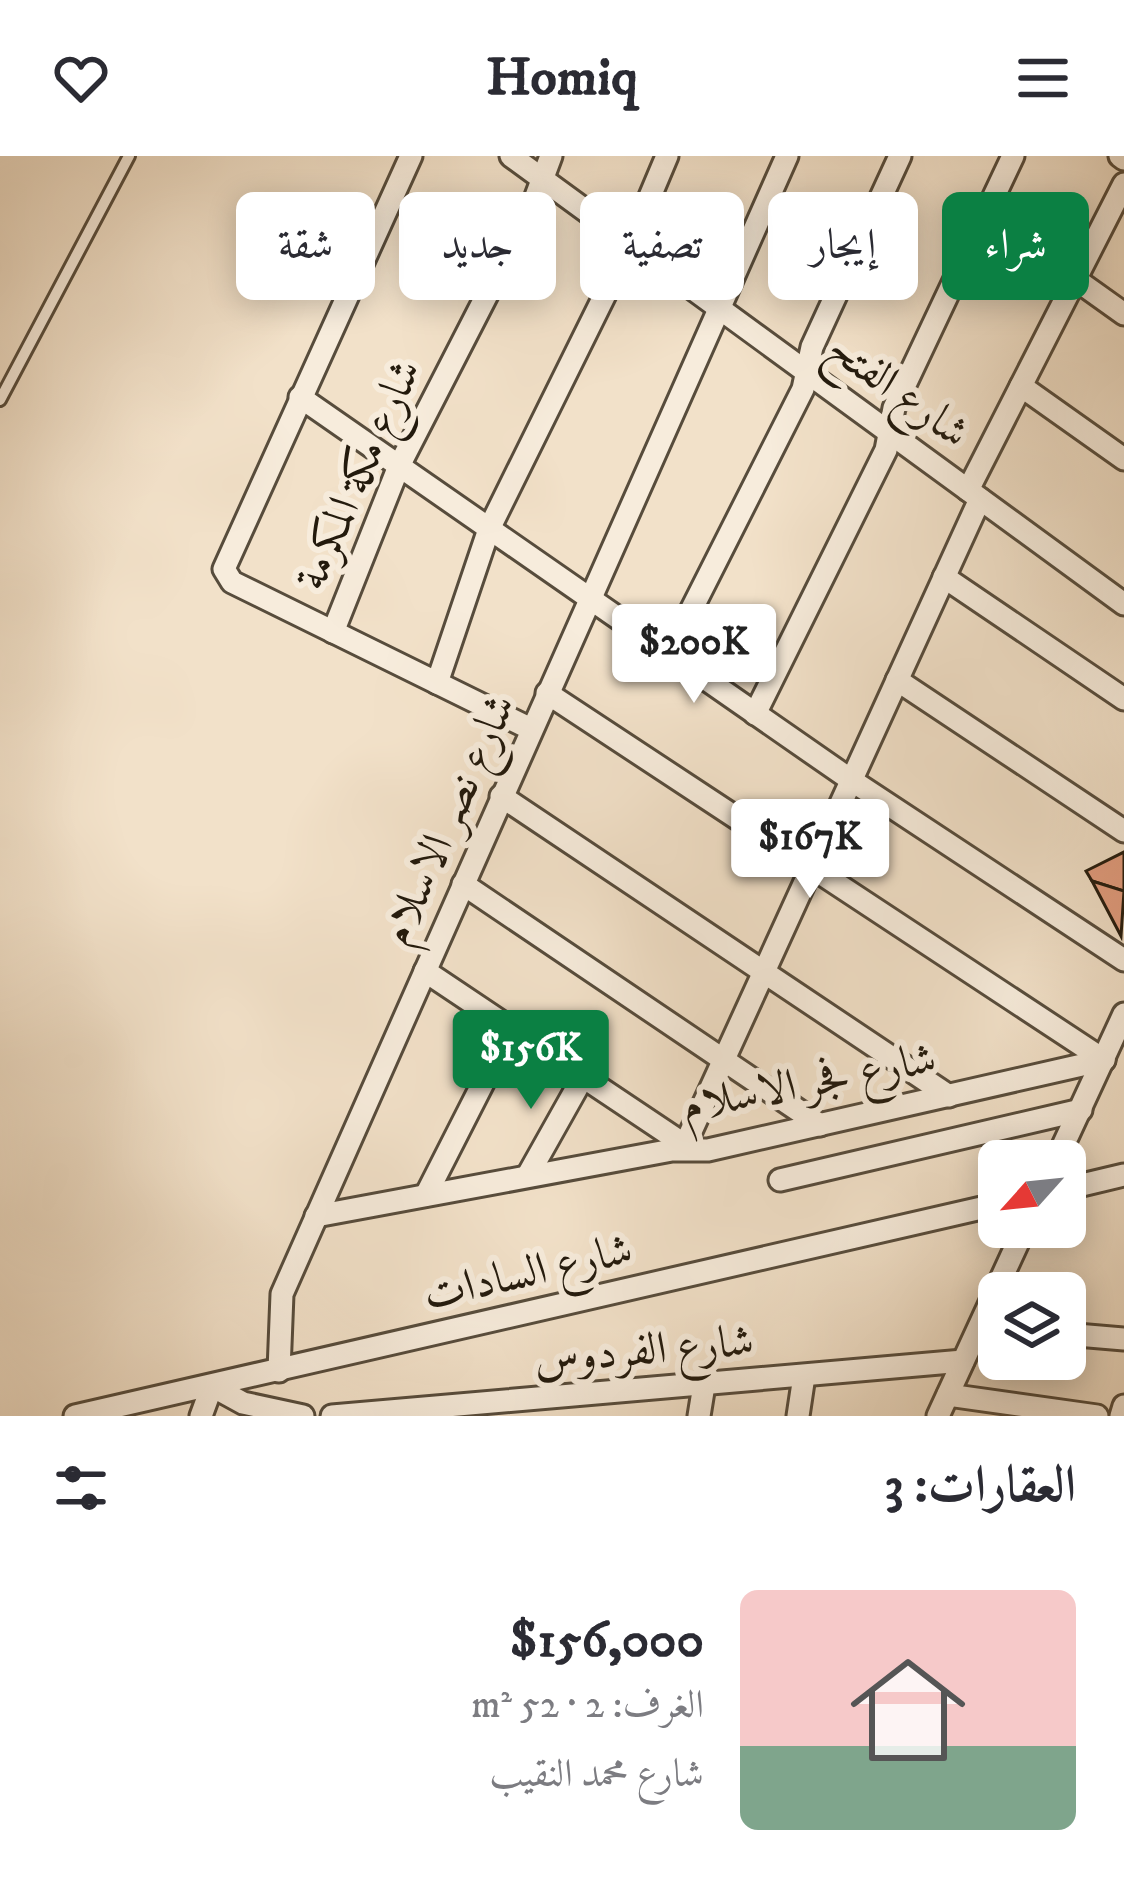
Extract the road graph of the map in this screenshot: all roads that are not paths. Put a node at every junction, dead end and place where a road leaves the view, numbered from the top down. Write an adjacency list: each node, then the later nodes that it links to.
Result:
1 (129, 156): 23 (lane)
2 (411, 156): 22 (street)
3 (511, 156): 9 (street, شارع الفتح)
4 (550, 156): 9 (street, شارع مكة المكرمة)
5 (667, 156): 11 (street)
6 (788, 156): 18 (street, شارع نصر الاسلام)
7 (900, 156): 20 (street)
8 (1013, 156): 24 (street)
9 (544, 180): 12 (street, شارع الفتح); 26 (street, شارع مكة المكرمة)
10 (1124, 184): 13 (street)
11 (652, 192)
12 (580, 207)
13 (1089, 252)
14 (1089, 289): 19 (street)
15 (602, 300): 28 (street)
16 (707, 300): 18 (street, شارع الفتح)
17 (1064, 300): 21 (street)
18 (717, 307): 20 (street, شارع الفتح); 30 (street, شارع نصر الاسلام)
19 (1124, 314)
20 (808, 373): 24 (street, شارع الفتح); 33 (street)
21 (1021, 386): 25 (street); 27 (street)
22 (300, 397): 26 (street); 32 (street)
23 (0, 400)
24 (890, 433): 27 (street, شارع الفتح); 38 (street)
25 (1124, 459)
26 (399, 466): 28 (street); 32 (street, شارع مكة المكرمة)
27 (974, 495): 29 (street); 31 (street, شارع الفتح)
28 (489, 529): 30 (street); 35 (street)
29 (944, 577): 34 (street); 37 (street)
30 (588, 598): 33 (street); 36 (street, شارع نصر الاسلام)
31 (1124, 604)
32 (333, 632): 35 (street)
33 (669, 654): 38 (street)
34 (897, 680): 40 (street); 42 (street)
35 (437, 683): 39 (street)
36 (548, 692): 39 (street, شارع نصر الاسلام); 43 (street)
37 (1124, 699)
38 (755, 714): 40 (street)
39 (531, 730): 41 (street, شارع نصر الاسلام)
40 (850, 780): 43 (street); 45 (street)
41 (501, 796): 44 (street, شارع نصر الاسلام); 46 (street)
42 (1124, 831)
43 (811, 867): 46 (street); 51 (street)
44 (463, 884): 47 (street, شارع نصر الاسلام); 50 (street)
45 (1124, 960)
46 (763, 969): 50 (street); 53 (street)
47 (424, 971): 49 (street); 64 (street, شارع نصر الاسلام)
48 (1124, 1014): 51 (street)
49 (511, 1028): 52 (street); 62 (street)
50 (723, 1059): 55 (street); 57 (street)
51 (1110, 1064): 53 (street, شارع فجر الاسلام); 54 (street)
52 (583, 1077): 57 (street); 58 (street)
53 (949, 1096): 55 (street, شارع فجر الاسلام)
54 (1081, 1110): 56 (street); 60 (street)
55 (820, 1125): 57 (street, شارع فجر الاسلام)
56 (1066, 1140)
57 (684, 1147): 58 (street, شارع فجر الاسلام)
58 (528, 1174): 62 (street, شارع فجر الاسلام)
59 (1124, 1175): 61 (street)
60 (780, 1180)
61 (1086, 1184)
62 (426, 1195): 64 (street, شارع فجر الاسلام)
63 (978, 1209): 69 (street, شارع السادات)
64 (316, 1216): 69 (street, شارع نصر الاسلام)
65 (1086, 1336): 66 (street)
66 (1124, 1339)
67 (978, 1342): 68 (street)
68 (963, 1361): 70 (street, شارع الفردوس); 73 (street)
69 (279, 1371): 72 (street, شارع السادات)
70 (804, 1376): 71 (street, شارع الفردوس); 83 (street)
71 (704, 1385): 75 (street, شارع الفردوس); 82 (street)
72 (212, 1386): 76 (street, شارع السادات); 79 (street); 80 (street)
73 (943, 1405): 84 (street)
74 (1124, 1406): 85 (street)
75 (550, 1407): 77 (street, شارع الفردوس)
76 (113, 1412): 78 (street, شارع السادات)
77 (413, 1414): 81 (street, شارع الفردوس)
78 (75, 1416)
79 (201, 1416)
80 (303, 1416)
81 (332, 1416)
82 (699, 1416)
83 (798, 1416)
84 (1097, 1416)
85 (1121, 1416)

